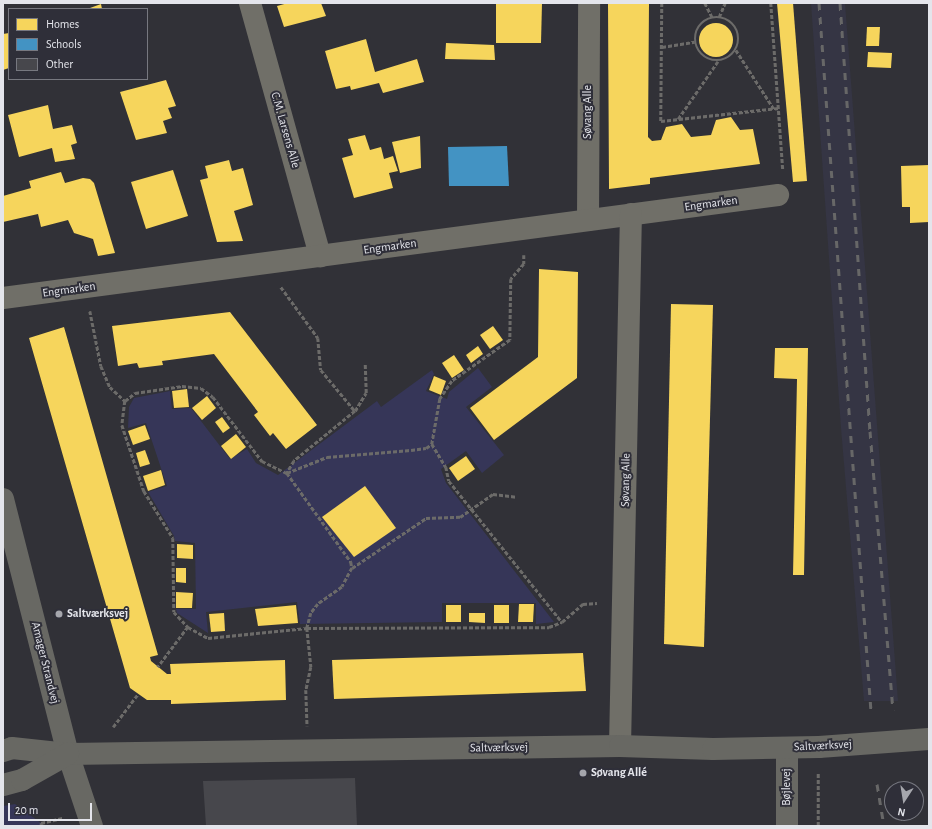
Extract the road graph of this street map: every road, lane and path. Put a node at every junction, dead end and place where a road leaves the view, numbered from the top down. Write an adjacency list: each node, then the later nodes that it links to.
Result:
1 (250, 3): 20 (street, C.M. Larsens Alle)
2 (589, 3): 18 (street, Søvang Alle)
3 (662, 3): 10 (path)
4 (705, 3): 7 (path)
5 (725, 3): 8 (path)
6 (770, 3): 13 (path)
7 (712, 17): 8 (path); 9 (path)
8 (719, 17): 11 (path)
9 (695, 42): 10 (path); 12 (path)
10 (662, 47): 15 (path)
11 (736, 50): 12 (path); 14 (path)
12 (719, 61): 15 (path)
13 (779, 108): 14 (path); 16 (path)
14 (774, 109): 15 (path)
15 (678, 119)
16 (778, 195): 17 (street, Engmarken)
17 (631, 214): 18 (street, Engmarken); 33 (street, Søvang Alle)
18 (588, 220): 19 (street, Engmarken)
19 (523, 229): 20 (street, Engmarken); 27 (path)
20 (320, 256): 21 (street, Engmarken)
21 (272, 262): 22 (street, Engmarken); 26 (path)
22 (85, 288): 23 (street, Engmarken); 25 (path)
23 (3, 298)
24 (365, 363): 26 (path)
25 (125, 401): 28 (path); 35 (path)
26 (355, 411): 28 (path)
27 (432, 444): 28 (path); 31 (path)
28 (287, 473): 32 (path)
29 (516, 497): 31 (path)
30 (3, 499): 46 (street, Amager Strandvej)
31 (472, 508): 32 (path); 34 (path)
32 (352, 568): 36 (path)
33 (623, 605): 34 (path); 40 (street, Søvang Alle)
34 (562, 622): 36 (path)
35 (188, 627): 36 (path); 37 (path)
36 (307, 628): 44 (path)
37 (158, 667)
38 (138, 694): 45 (path)
39 (929, 739): 41 (street, Saltværksvej)
40 (620, 746): 42 (street, Saltværksvej); 44 (street, Saltværksvej)
41 (819, 747): 42 (street, Saltværksvej); 50 (path)
42 (787, 748): 49 (street, Bøjlevej)
43 (3, 750): 46 (street, Saltværksvej)
44 (308, 751): 45 (street, Saltværksvej)
45 (94, 753): 46 (street, Saltværksvej)
46 (68, 754): 47 (street); 48 (street, Amager Strandvej)
47 (3, 785)
48 (92, 826)
49 (787, 826)
50 (818, 826)

